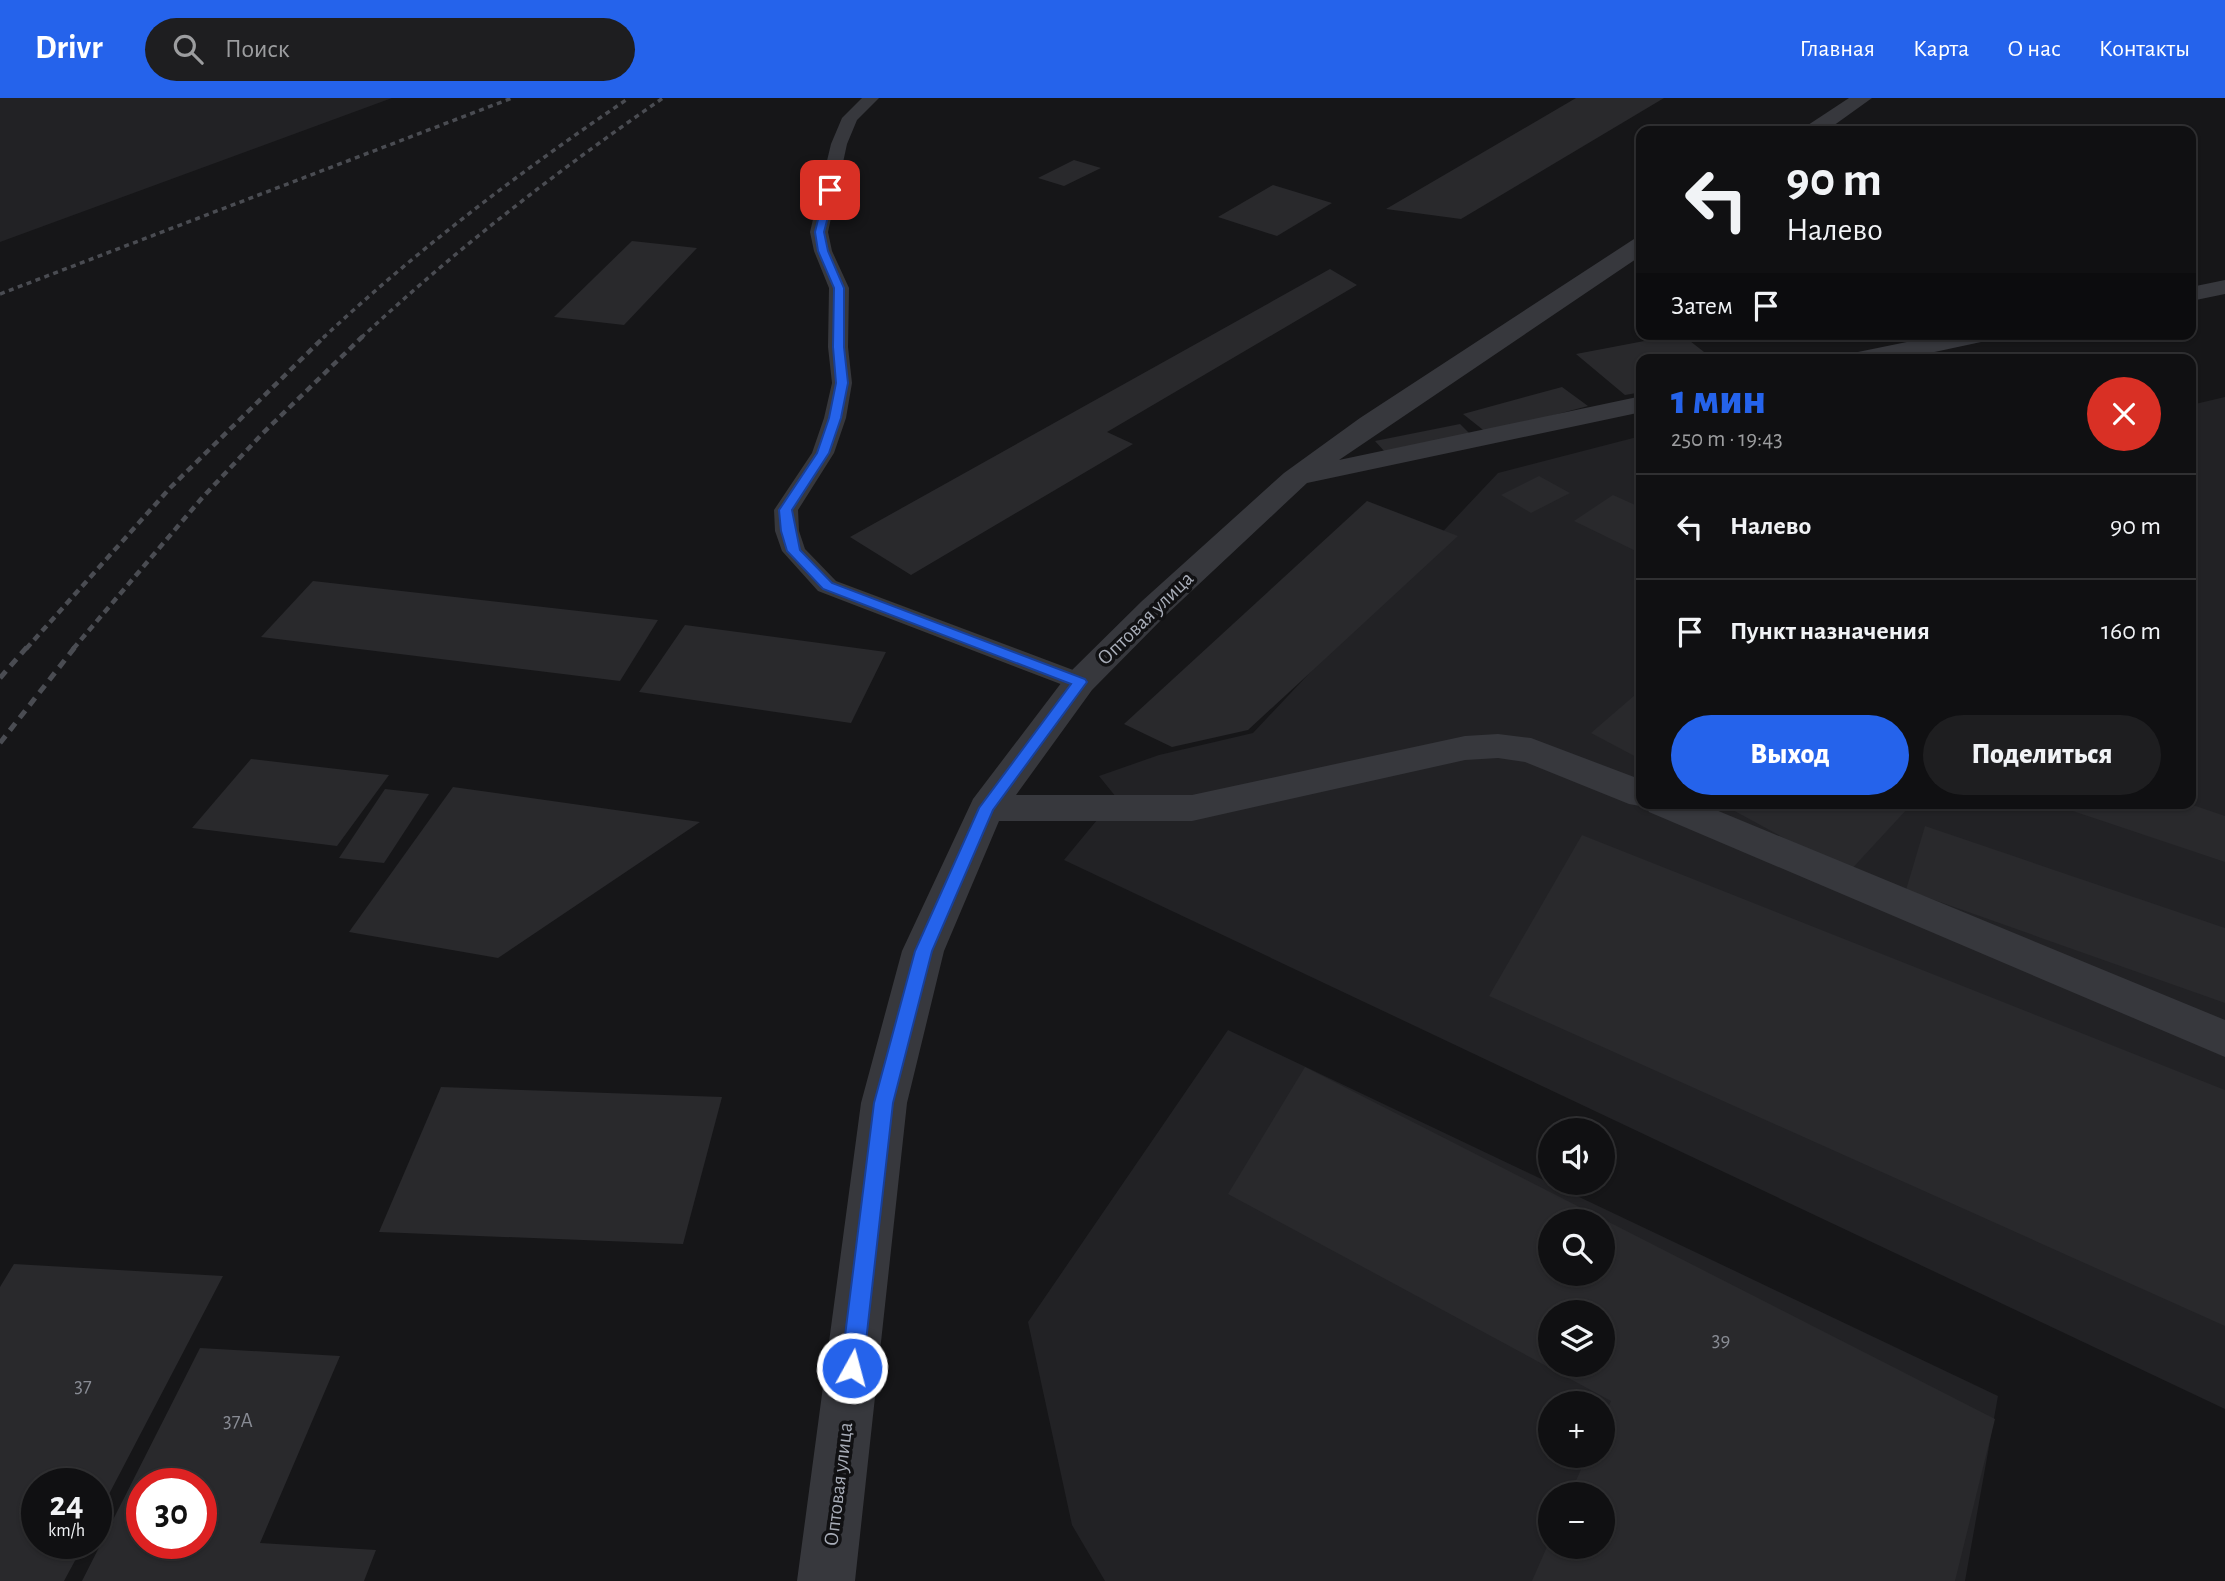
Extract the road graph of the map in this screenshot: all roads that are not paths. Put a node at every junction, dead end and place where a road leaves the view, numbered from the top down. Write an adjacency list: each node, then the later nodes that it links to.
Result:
1 (871, 98): 11 (lane)
2 (1862, 98): 3 (street)
3 (1820, 126)
4 (1636, 248): 10 (street, Оптовая улица)
5 (2225, 287): 6 (street)
6 (2196, 293)
7 (1956, 340): 8 (street)
8 (1887, 354)
9 (1636, 405): 10 (street)
10 (1294, 479): 11 (street, Оптовая улица)
11 (1080, 682): 13 (street, Оптовая улица)
12 (1636, 793): 13 (street)
13 (986, 808): 16 (street, Оптовая улица)
14 (1676, 809): 15 (street)
15 (2225, 1039)
16 (827, 1581)

